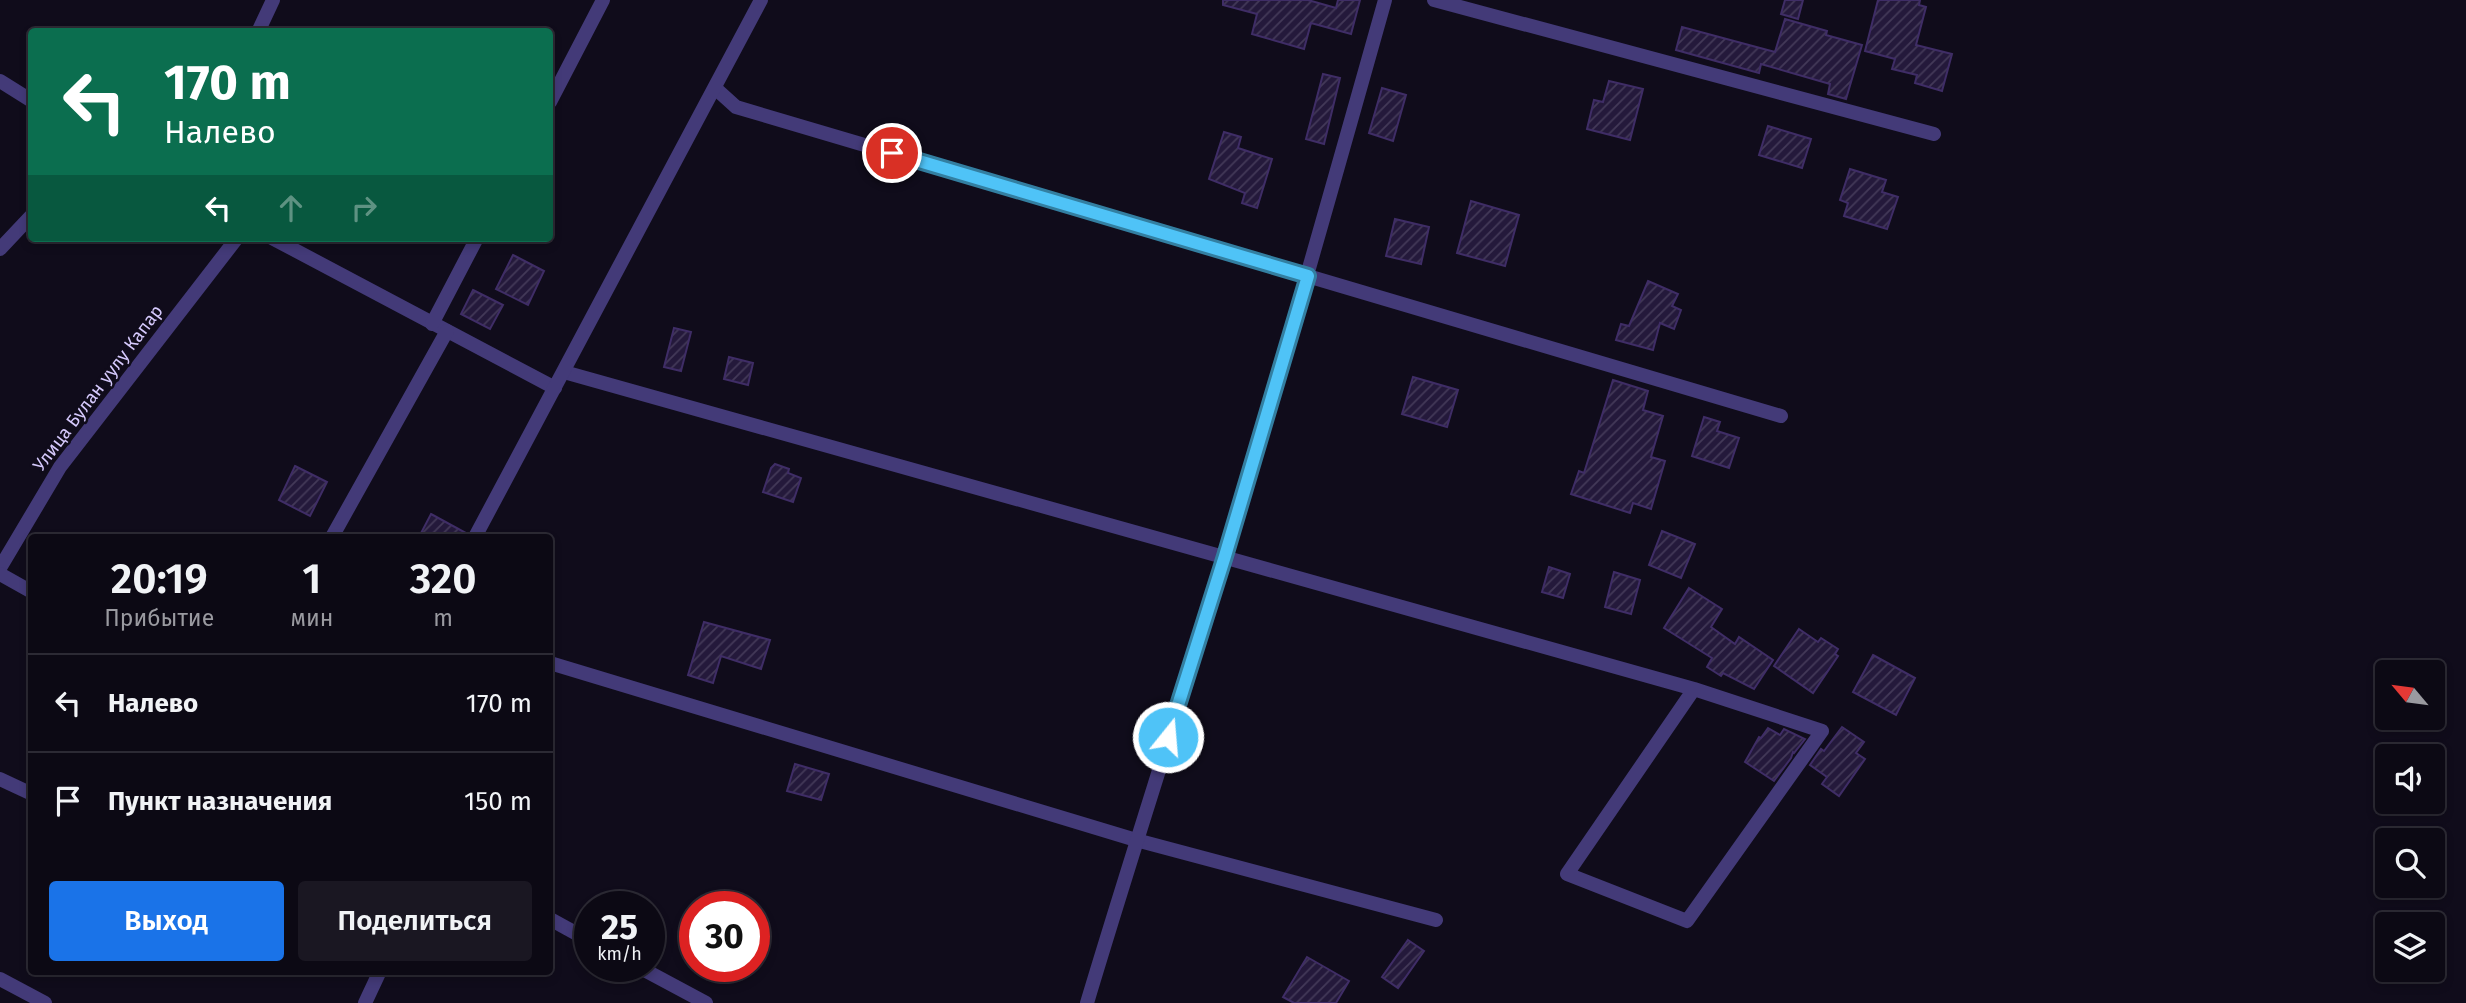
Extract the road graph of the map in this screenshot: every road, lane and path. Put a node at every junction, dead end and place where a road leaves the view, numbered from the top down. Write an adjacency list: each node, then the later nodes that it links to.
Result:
1 (273, 0): 6 (street)
2 (603, 0): 9 (street)
3 (761, 0): 8 (street)
4 (1385, 0): 17 (street)
5 (1434, 0): 11 (street)
6 (260, 28)
7 (0, 81): 10 (street)
8 (715, 88): 17 (street); 20 (street)
9 (553, 96)
10 (28, 98)
11 (1934, 134)
12 (28, 219): 16 (street)
13 (234, 242): 26 (street, Улица Булан уулу Капар)
14 (279, 242): 18 (street)
15 (475, 242): 18 (street)
16 (0, 249)
17 (1308, 276): 22 (street); 25 (street)
18 (432, 324): 19 (street)
19 (447, 331): 21 (street); 23 (street)
20 (564, 372): 21 (street); 25 (street)
21 (555, 388): 24 (street)
22 (1781, 416)
23 (334, 534)
24 (477, 534)
25 (1225, 556): 30 (street); 33 (street)
26 (0, 568)
27 (0, 574): 28 (street)
28 (28, 590)
29 (553, 664): 33 (street)
30 (1693, 690): 30 (street)
31 (0, 779): 32 (street)
32 (28, 792)
33 (1136, 840): 34 (street); 43 (street)
34 (1436, 920)
35 (553, 921): 36 (street)
36 (574, 932)
37 (378, 975): 41 (street)
38 (0, 979): 40 (street)
39 (665, 981): 42 (street)
40 (46, 1003)
41 (365, 1003)
42 (706, 1003)
43 (1087, 1003)

